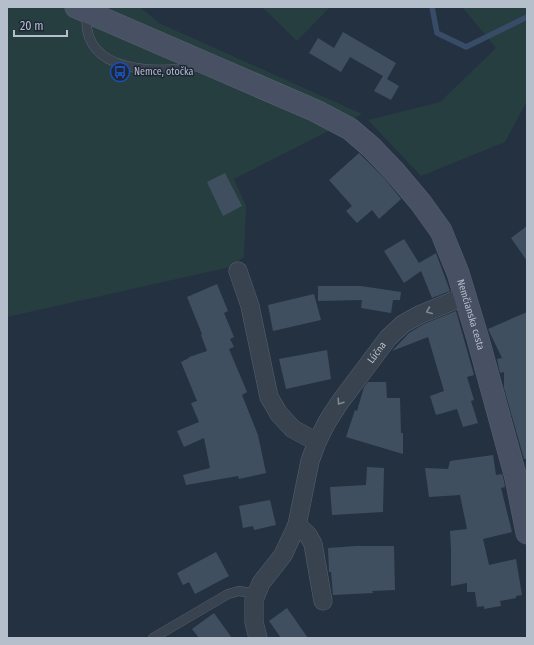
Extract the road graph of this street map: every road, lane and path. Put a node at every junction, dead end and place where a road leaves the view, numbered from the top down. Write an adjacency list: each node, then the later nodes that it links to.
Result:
1 (81, 9): 2 (street, Nemčianska cesta); 2 (lane)
2 (210, 65): 4 (street, Nemčianska cesta)
3 (238, 271): 5 (street)
4 (465, 296): 5 (street, Lúčna, one-way to 5); 7 (street, Nemčianska cesta)
5 (317, 442): 6 (street, Lúčna)
6 (297, 525): 8 (street, Lúčna); 9 (street)
7 (527, 533)
8 (257, 594): 10 (lane); 11 (street, Lúčna)
9 (323, 600)
10 (154, 638)
11 (258, 638)

